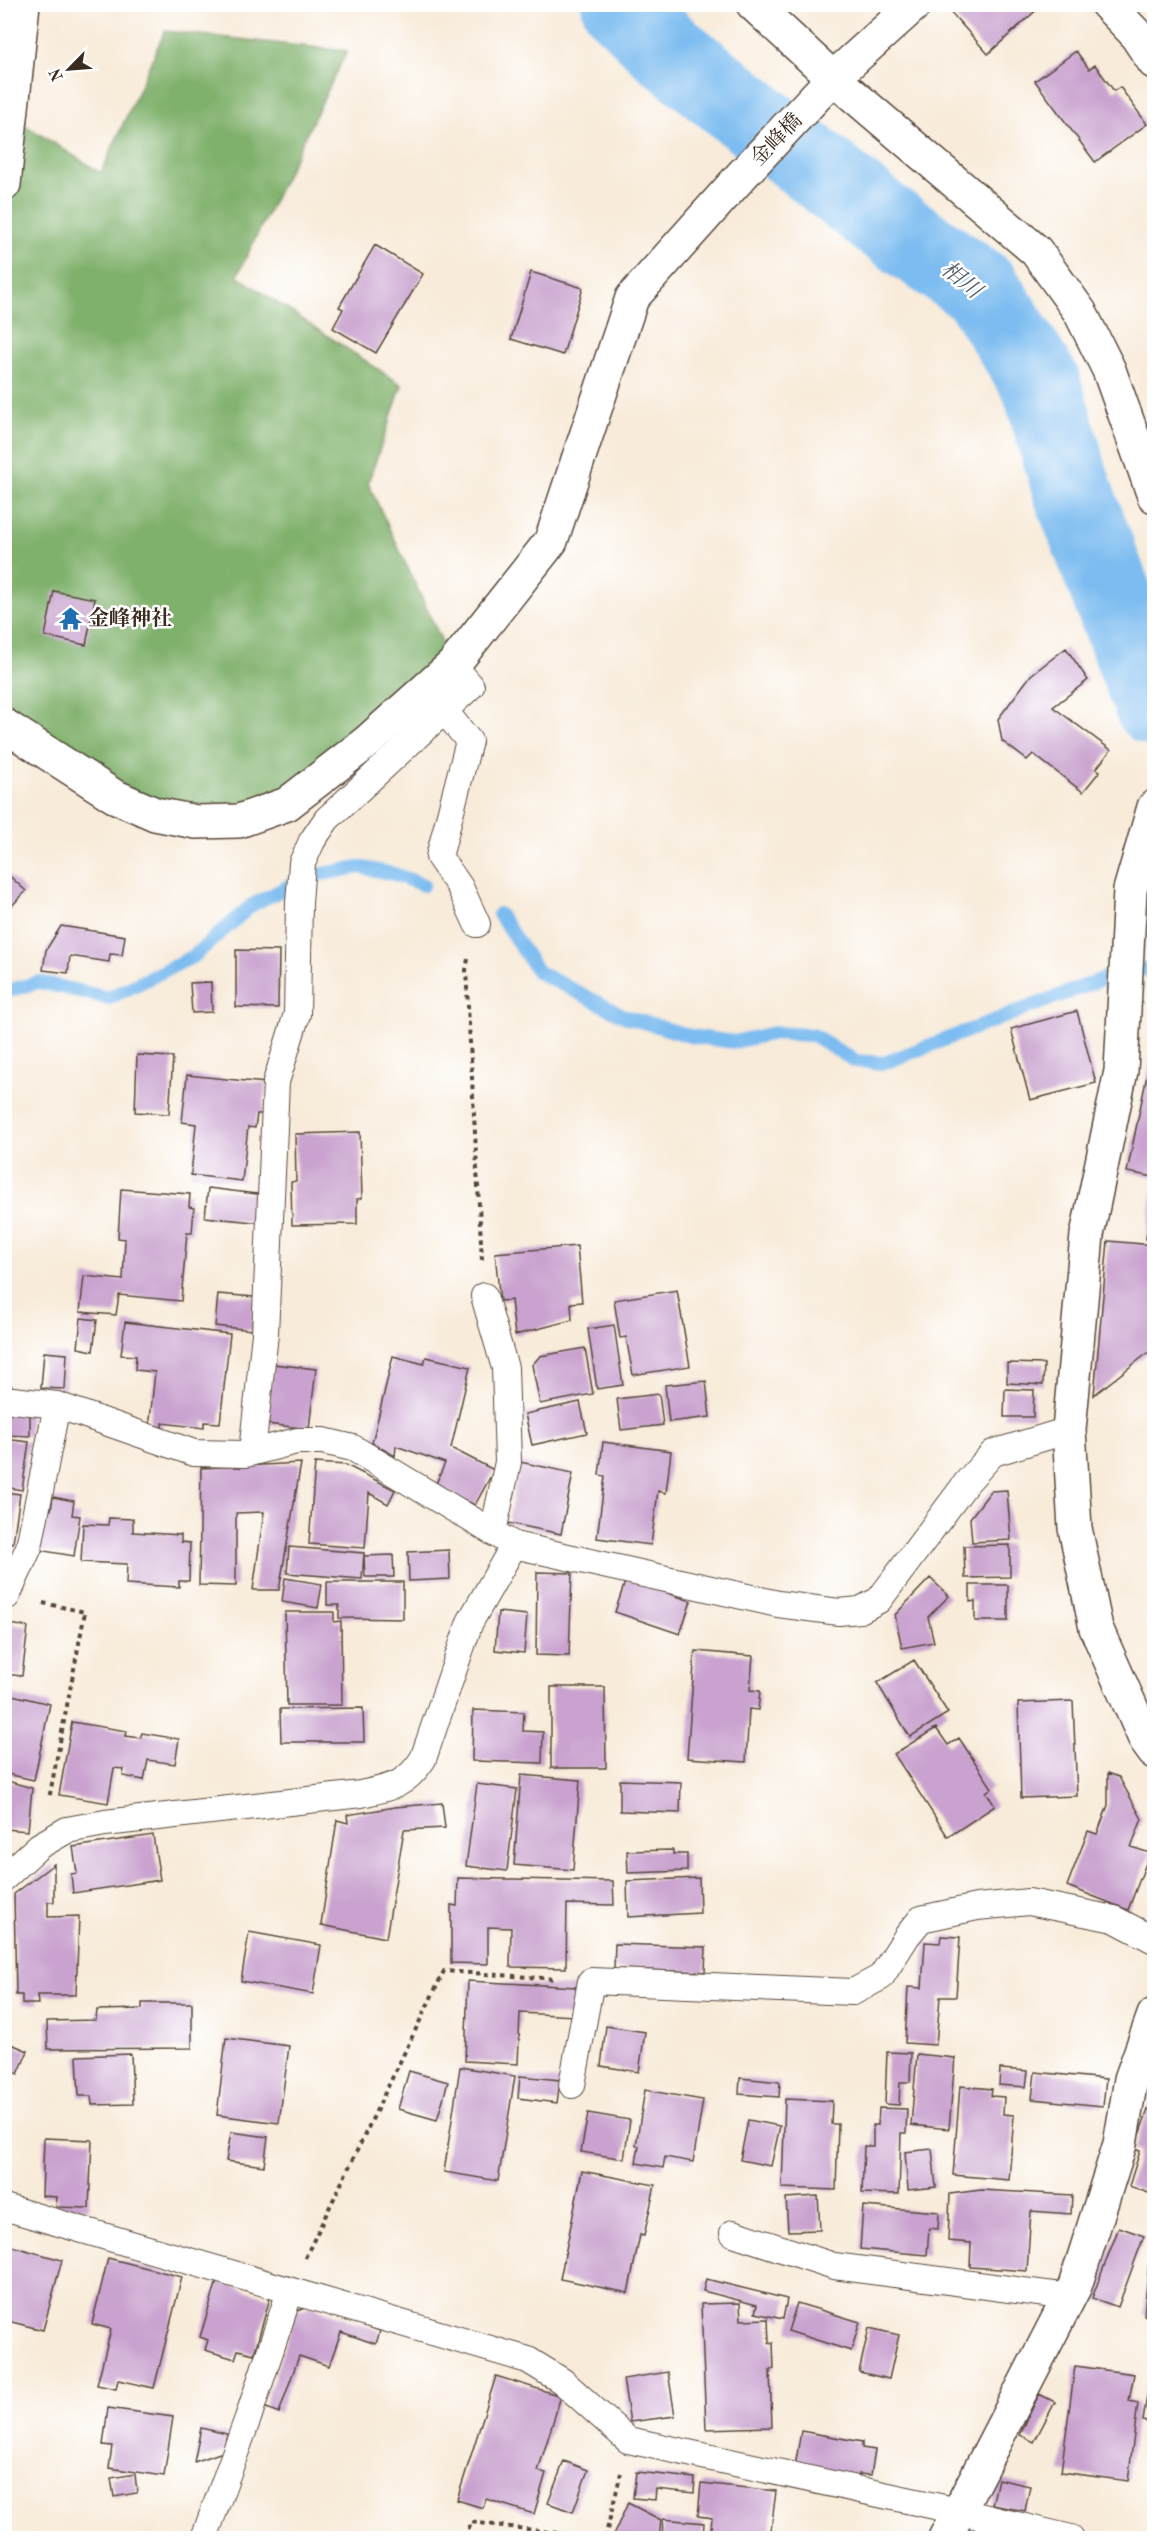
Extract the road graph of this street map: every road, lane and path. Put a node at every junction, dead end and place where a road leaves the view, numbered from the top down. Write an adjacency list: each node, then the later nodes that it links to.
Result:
1 (23, 4): 8 (street)
2 (753, 4): 7 (street)
3 (915, 4): 7 (street, 金峰橋)
4 (1107, 4): 5 (street)
5 (1138, 18): 6 (street)
6 (1155, 62)
7 (833, 78): 9 (street); 10 (street, 金峰橋)
8 (4, 184)
9 (1155, 496)
10 (453, 665): 11 (lane); 12 (street, 金峰橋)
11 (444, 710): 14 (lane); 19 (lane)
12 (4, 725)
13 (1152, 814): 18 (street)
14 (477, 924): 15 (path)
15 (484, 1296): 20 (lane)
16 (4, 1399): 17 (lane)
17 (57, 1405): 19 (lane); 21 (lane)
18 (1069, 1430): 20 (lane); 22 (street)
19 (252, 1452): 20 (lane)
20 (504, 1539): 23 (lane)
21 (7, 1596): 23 (path)
22 (1155, 1752)
23 (39, 1846): 24 (lane)
24 (4, 1878)
25 (1155, 1940): 26 (lane)
26 (591, 1981): 28 (lane); 31 (path)
27 (1155, 2015): 32 (street)
28 (572, 2085)
29 (4, 2207): 31 (lane)
30 (733, 2233): 32 (lane)
31 (290, 2291): 33 (lane); 35 (lane)
32 (1069, 2297): 34 (street)
33 (628, 2440): 34 (lane); 38 (path)
34 (952, 2525): 39 (lane)
35 (204, 2538)
36 (466, 2538): 37 (path)
37 (596, 2538)
38 (605, 2538)
39 (1071, 2538)

